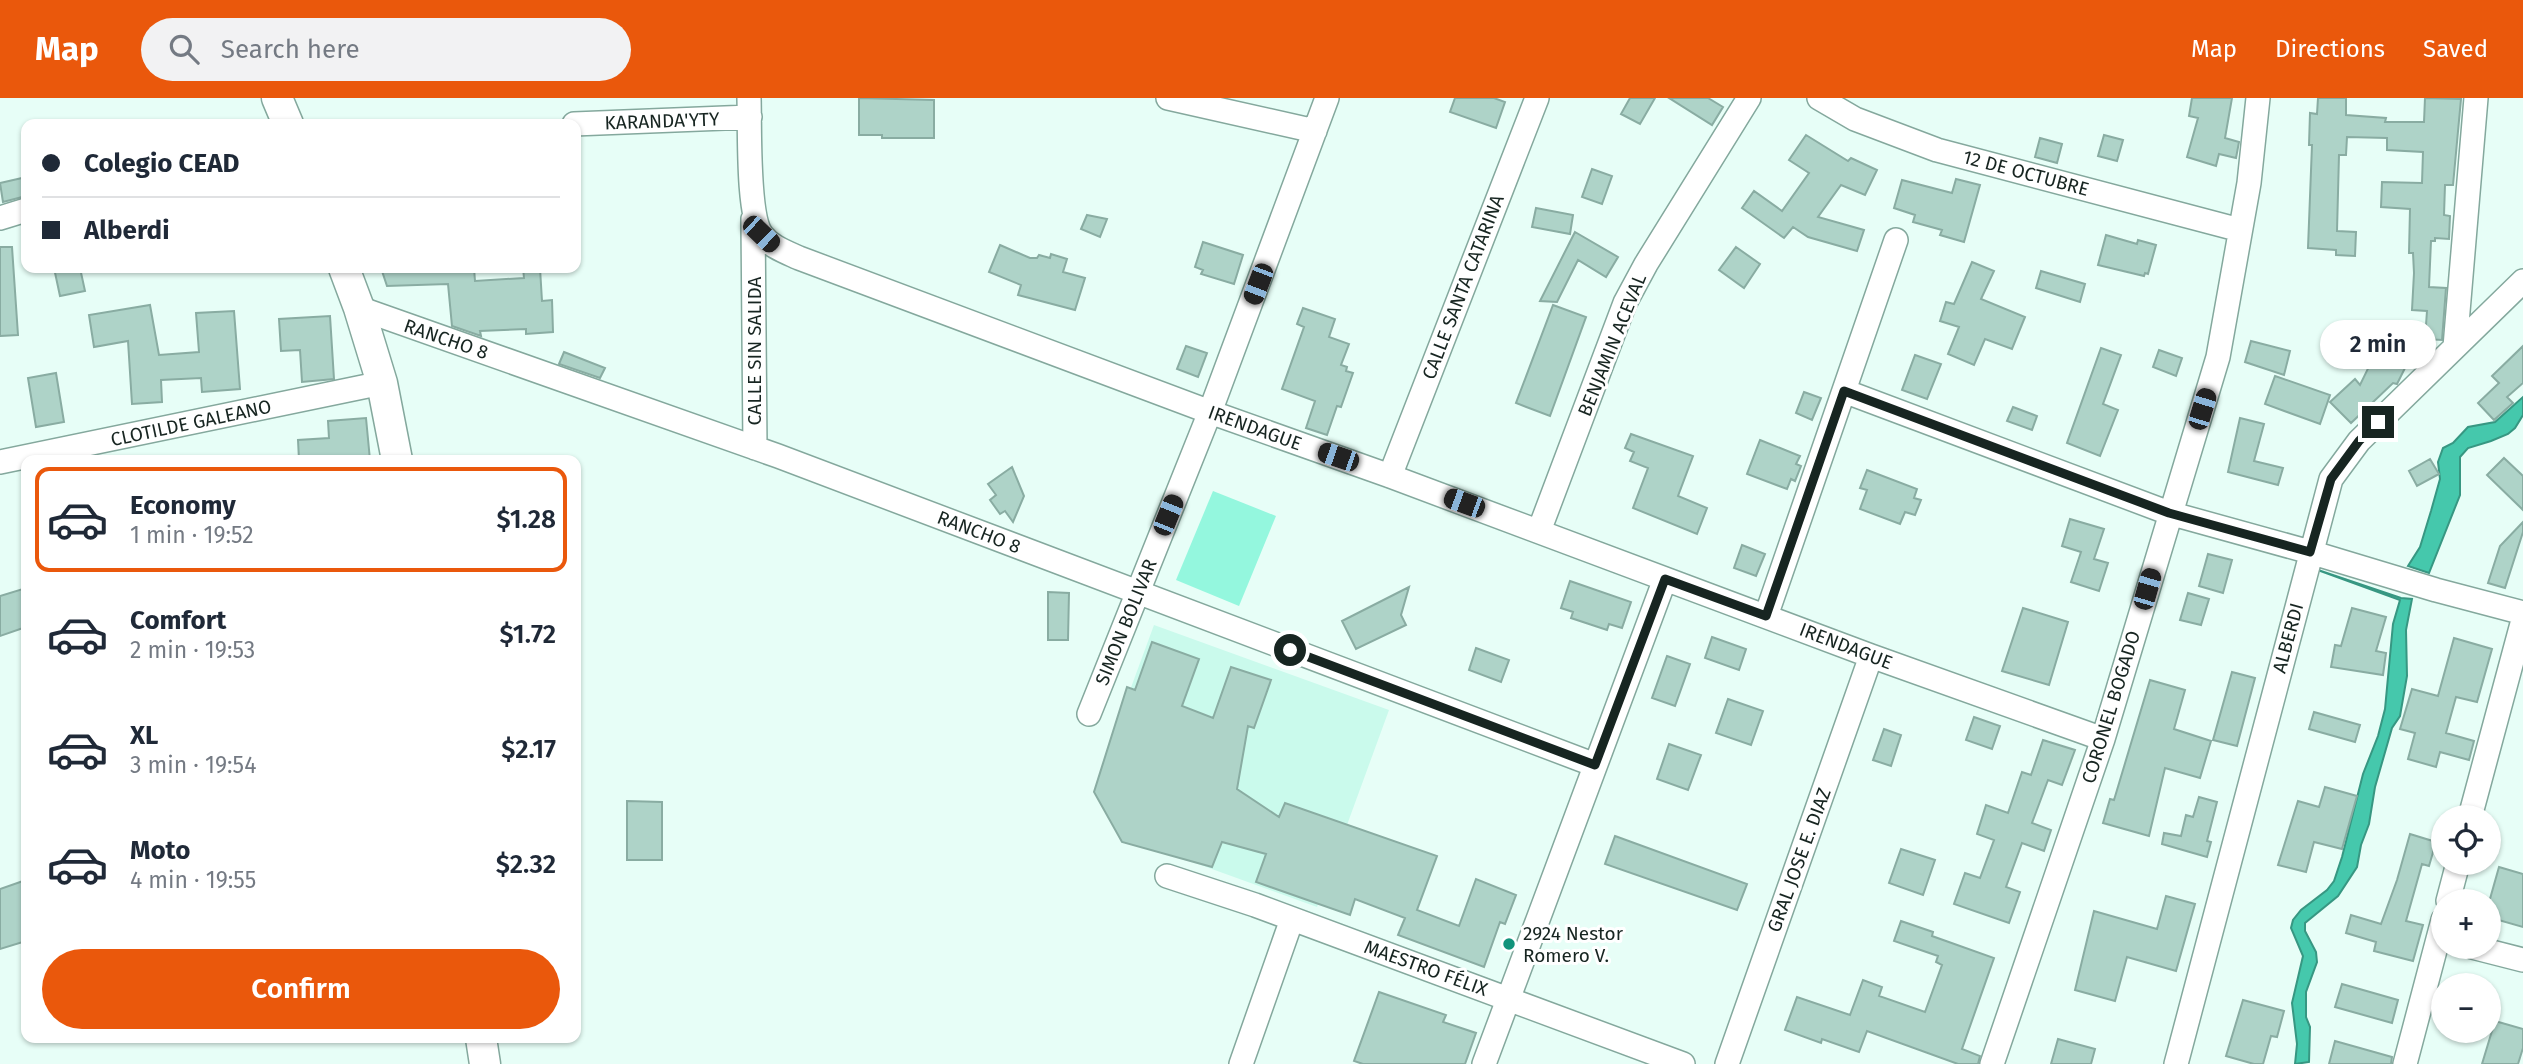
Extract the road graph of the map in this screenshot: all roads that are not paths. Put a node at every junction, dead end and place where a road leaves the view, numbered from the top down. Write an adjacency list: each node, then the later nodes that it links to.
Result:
1 (277, 98): 10 (main road)
2 (1168, 98): 12 (street)
3 (1327, 98): 12 (street, SIMON BOLIVAR)
4 (1537, 98): 30 (street, CALLE SANTA CATARINA)
5 (1749, 98): 32 (street, BENJAMIN ACEVAL)
6 (1818, 98): 16 (street, 12 DE OCTUBRE)
7 (2258, 98): 16 (street, CORONEL BOGADO)
8 (2476, 98): 21 (street)
9 (749, 107): 11 (street, KARANDA'YTY); 14 (street, IRENDAGUE)
10 (286, 119)
11 (581, 123)
12 (1315, 131): 24 (street, SIMON BOLIVAR)
13 (21, 212): 15 (street)
14 (753, 213): 24 (street, IRENDAGUE); 25 (street, CALLE SIN SALIDA)
15 (0, 218)
16 (2241, 230): 31 (street, CORONEL BOGADO)
17 (1896, 240): 23 (street)
18 (346, 273): 20 (main road)
19 (2523, 281): 21 (street, ALBERDI)
20 (359, 308): 22 (main road); 25 (street, RANCHO 8)
21 (2455, 347): 33 (street, ALBERDI)
22 (382, 383): 26 (street, CLOTILDE GALEANO); 27 (main road)
23 (1844, 391): 31 (street); 37 (street)
24 (1210, 412): 30 (street, IRENDAGUE); 35 (street, SIMON BOLIVAR)
25 (755, 448): 35 (street, RANCHO 8)
26 (34, 455)
27 (396, 455)
28 (21, 458): 29 (street, CLOTILDE GALEANO)
29 (0, 462)
30 (1390, 476): 32 (street, IRENDAGUE)
31 (2169, 513): 33 (street); 41 (street, CORONEL BOGADO)
32 (1539, 531): 34 (street, IRENDAGUE)
33 (2310, 552): 36 (street); 57 (street, ALBERDI)
34 (1665, 579): 37 (street, IRENDAGUE); 42 (street)
35 (1137, 592): 40 (street, SIMON BOLIVAR); 42 (street, RANCHO 8)
36 (2523, 613)
37 (1766, 616): 39 (street, IRENDAGUE)
38 (2523, 620): 43 (street)
39 (1871, 656): 41 (street, IRENDAGUE); 55 (street, GRAL JOSE E. DIAZ)
40 (1090, 714)
41 (2103, 739): 56 (street, CORONEL BOGADO)
42 (1595, 765): 49 (street)
43 (2473, 805)
44 (1167, 876): 45 (street, MAESTRO FÉLIX)
45 (1292, 919): 49 (street, MAESTRO FÉLIX); 52 (street)
46 (2501, 954): 48 (street)
47 (2434, 959): 58 (street)
48 (2523, 960)
49 (1508, 999): 53 (street); 54 (street, MAESTRO FÉLIX)
50 (482, 1043): 51 (main road)
51 (485, 1064)
52 (1241, 1064)
53 (1484, 1064)
54 (1684, 1064)
55 (1727, 1064)
56 (1992, 1064)
57 (2176, 1064)
58 (2405, 1064)

